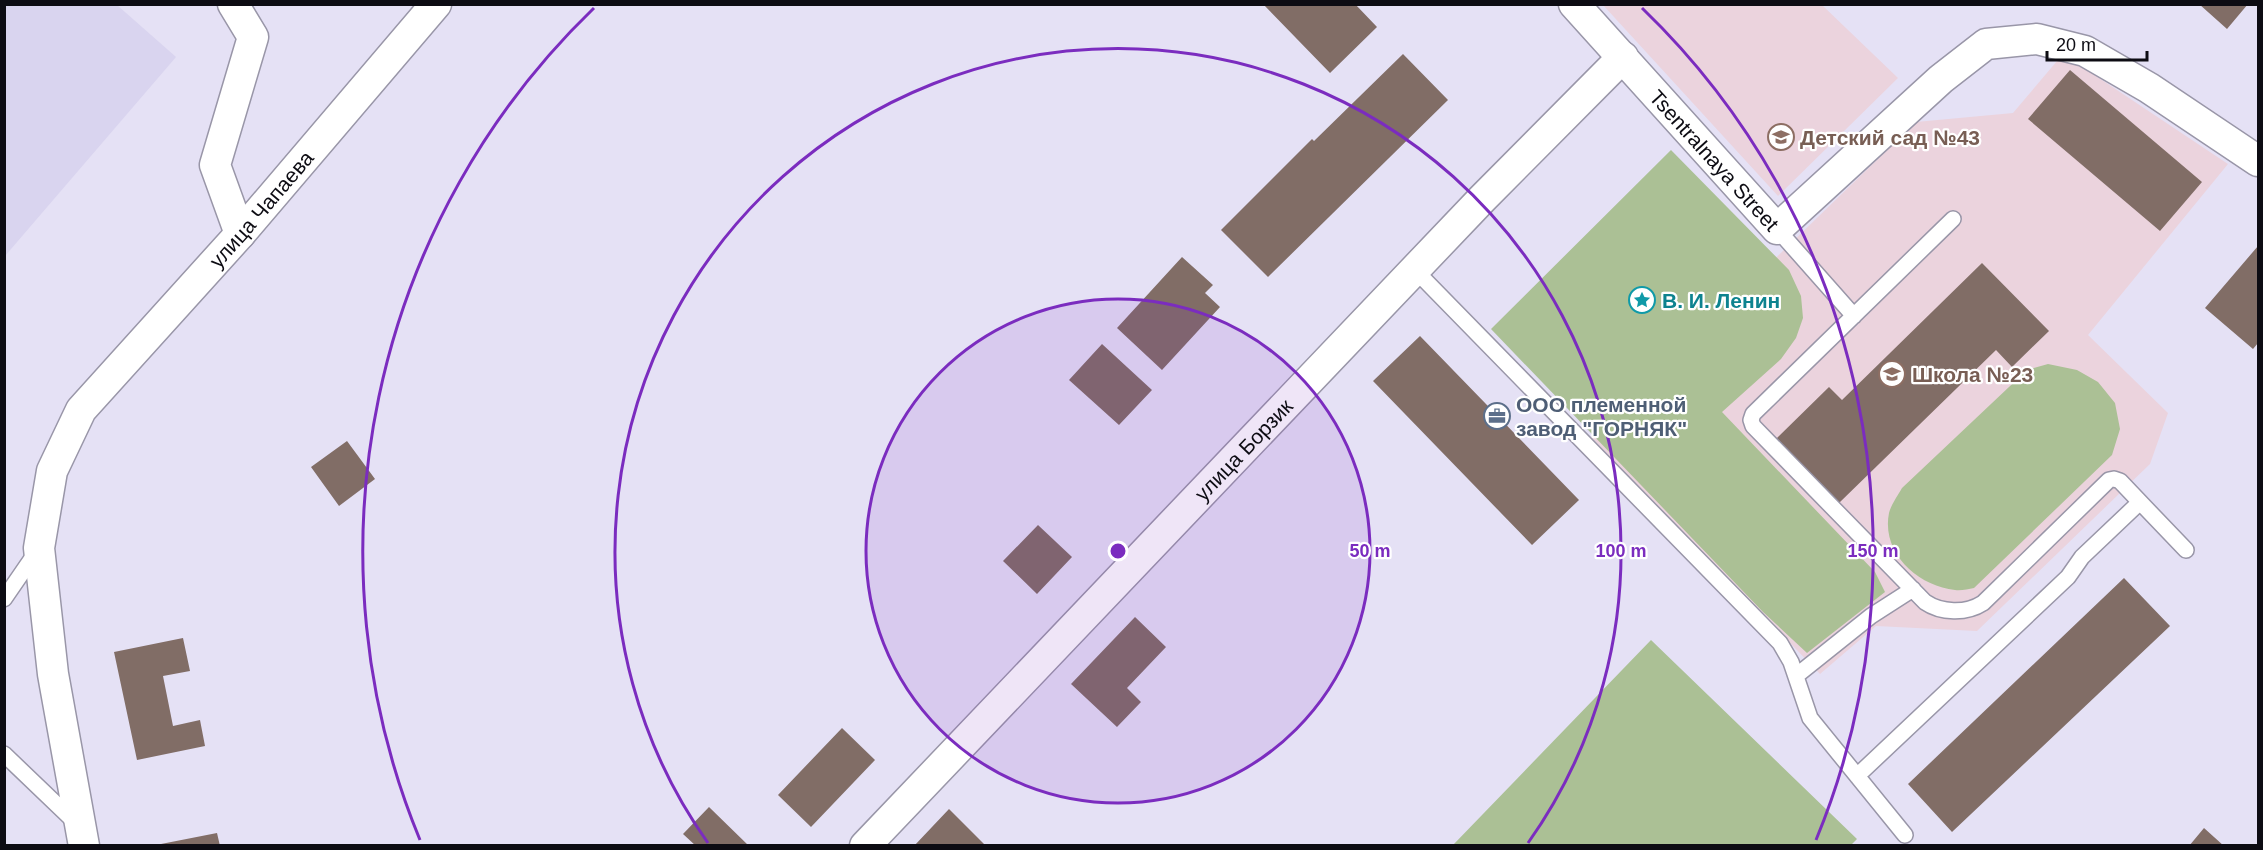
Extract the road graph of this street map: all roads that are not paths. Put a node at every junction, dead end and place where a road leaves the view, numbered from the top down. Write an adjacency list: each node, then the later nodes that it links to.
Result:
1 (233, 4): 8 (street)
2 (436, 4): 8 (street, улица Чапаева)
3 (1574, 4): 4 (street, Tsentralnaya Street)
4 (1623, 57): 7 (street, Tsentralnaya Street); 9 (street, улица Борзик)
5 (2259, 161): 7 (street, Tsentralnaya Street)
6 (1953, 219): 10 (lane)
7 (1777, 229): 10 (lane)
8 (240, 234): 12 (street, улица Чапаева)
9 (1415, 270): 16 (lane); 21 (street, улица Борзик)
10 (1854, 316): 14 (lane)
11 (2140, 502): 13 (lane); 14 (lane); 18 (lane)
12 (39, 548): 15 (lane); 20 (street, улица Чапаева)
13 (2186, 550)
14 (1913, 590): 16 (lane)
15 (4, 599)
16 (1796, 676): 18 (lane)
17 (4, 754): 20 (lane)
18 (1857, 776): 19 (lane)
19 (1905, 835)
20 (82, 837)
21 (865, 846)

